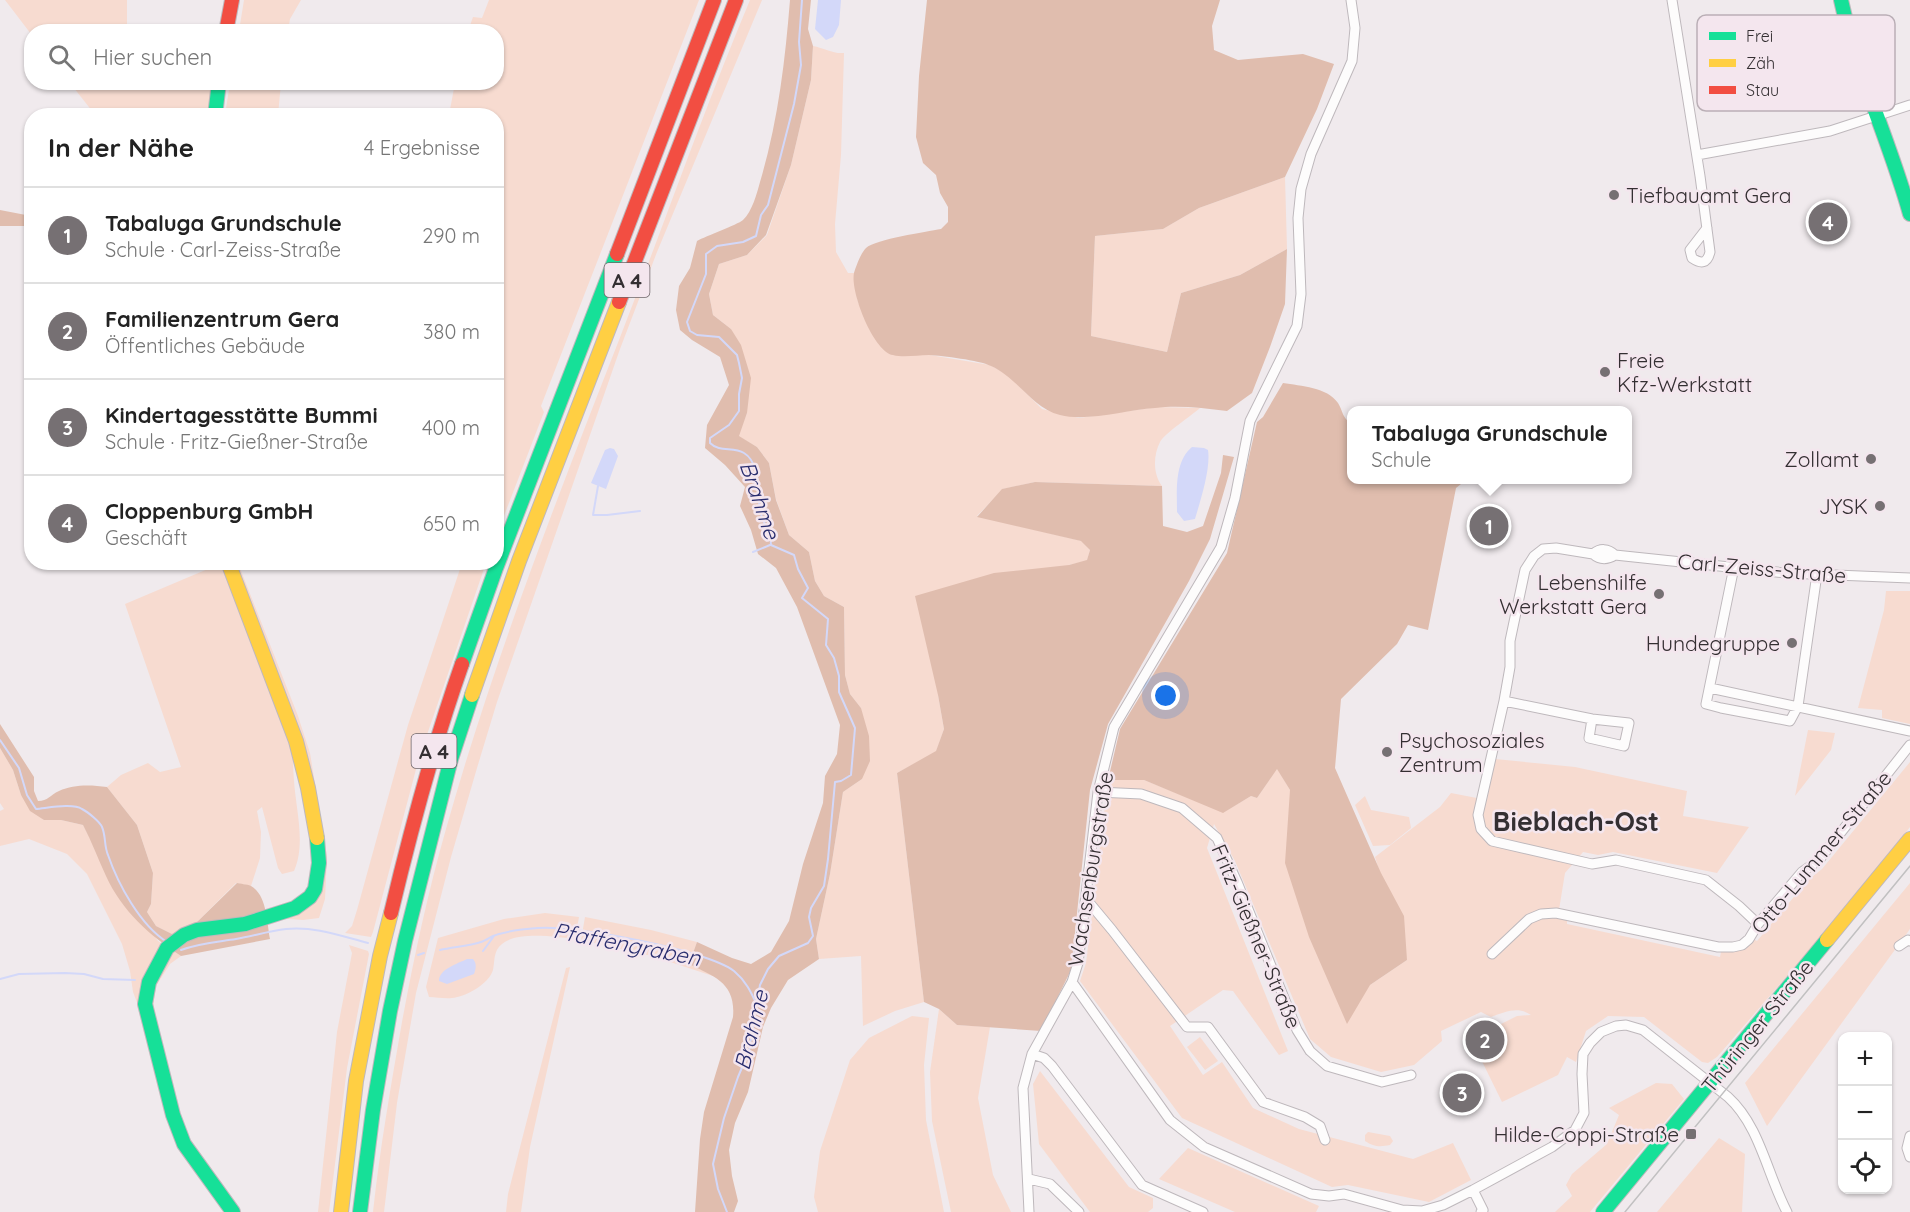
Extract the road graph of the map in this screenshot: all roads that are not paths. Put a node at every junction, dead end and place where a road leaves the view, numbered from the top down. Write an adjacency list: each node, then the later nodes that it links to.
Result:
1 (232, 0): 10 (main road)
2 (714, 0): 21 (main road, A 4)
3 (736, 0): 51 (main road, A 4)
4 (1351, 0): 33 (street, Wachsenburgstraße)
5 (1672, 0): 18 (street)
6 (1841, 0): 8 (main road)
7 (1850, 0): 9 (main road)
8 (1845, 15)
9 (1849, 15)
10 (228, 24)
11 (218, 90): 13 (main road)
12 (1910, 105): 14 (street)
13 (216, 108)
14 (1895, 110)
15 (1876, 111): 17 (main road)
16 (1893, 111): 17 (street)
17 (1878, 116): 18 (street); 19 (main road)
18 (1697, 155): 20 (street)
19 (1910, 214)
20 (1707, 228)
21 (504, 547)
22 (1734, 567): 25 (street, Carl-Zeiss-Straße); 27 (street); 28 (street, Carl-Zeiss-Straße)
23 (231, 570): 49 (main road)
24 (495, 570): 50 (main road, A 4)
25 (1817, 574): 26 (street, Carl-Zeiss-Straße); 29 (street)
26 (1910, 578)
27 (1710, 688): 29 (street); 29 (street)
28 (1504, 701): 30 (street); 36 (street)
29 (1798, 706): 31 (street)
30 (1592, 719): 30 (street)
31 (1910, 731)
32 (1910, 745): 36 (street, Otto-Lummer-Straße)
33 (1098, 792): 35 (street, Wachsenburgstraße); 42 (street, Fritz-Gießner-Straße)
34 (1910, 839): 43 (main road, Thüringer Straße)
35 (1087, 900): 40 (street, Wachsenburgstraße); 45 (street)
36 (1758, 924): 39 (street, Otto-Lummer-Straße)
37 (1910, 941): 38 (street)
38 (1899, 946)
39 (1492, 954)
40 (1071, 982): 41 (street, Wachsenburgstraße); 48 (street)
41 (1032, 1054): 47 (street, Wachsenburgstraße); 54 (street)
42 (1411, 1075)
43 (1710, 1083): 48 (street); 56 (main road, Thüringer Straße); 57 (street)
44 (1910, 1136): 46 (street)
45 (1325, 1140)
46 (1910, 1157)
47 (1029, 1179): 52 (street, Wachsenburgstraße); 53 (street)
48 (1473, 1190): 55 (street)
49 (233, 1212)
50 (341, 1212)
51 (360, 1212)
52 (1029, 1212)
53 (1079, 1212)
54 (1203, 1212)
55 (1481, 1212)
56 (1603, 1212)
57 (1787, 1212)

